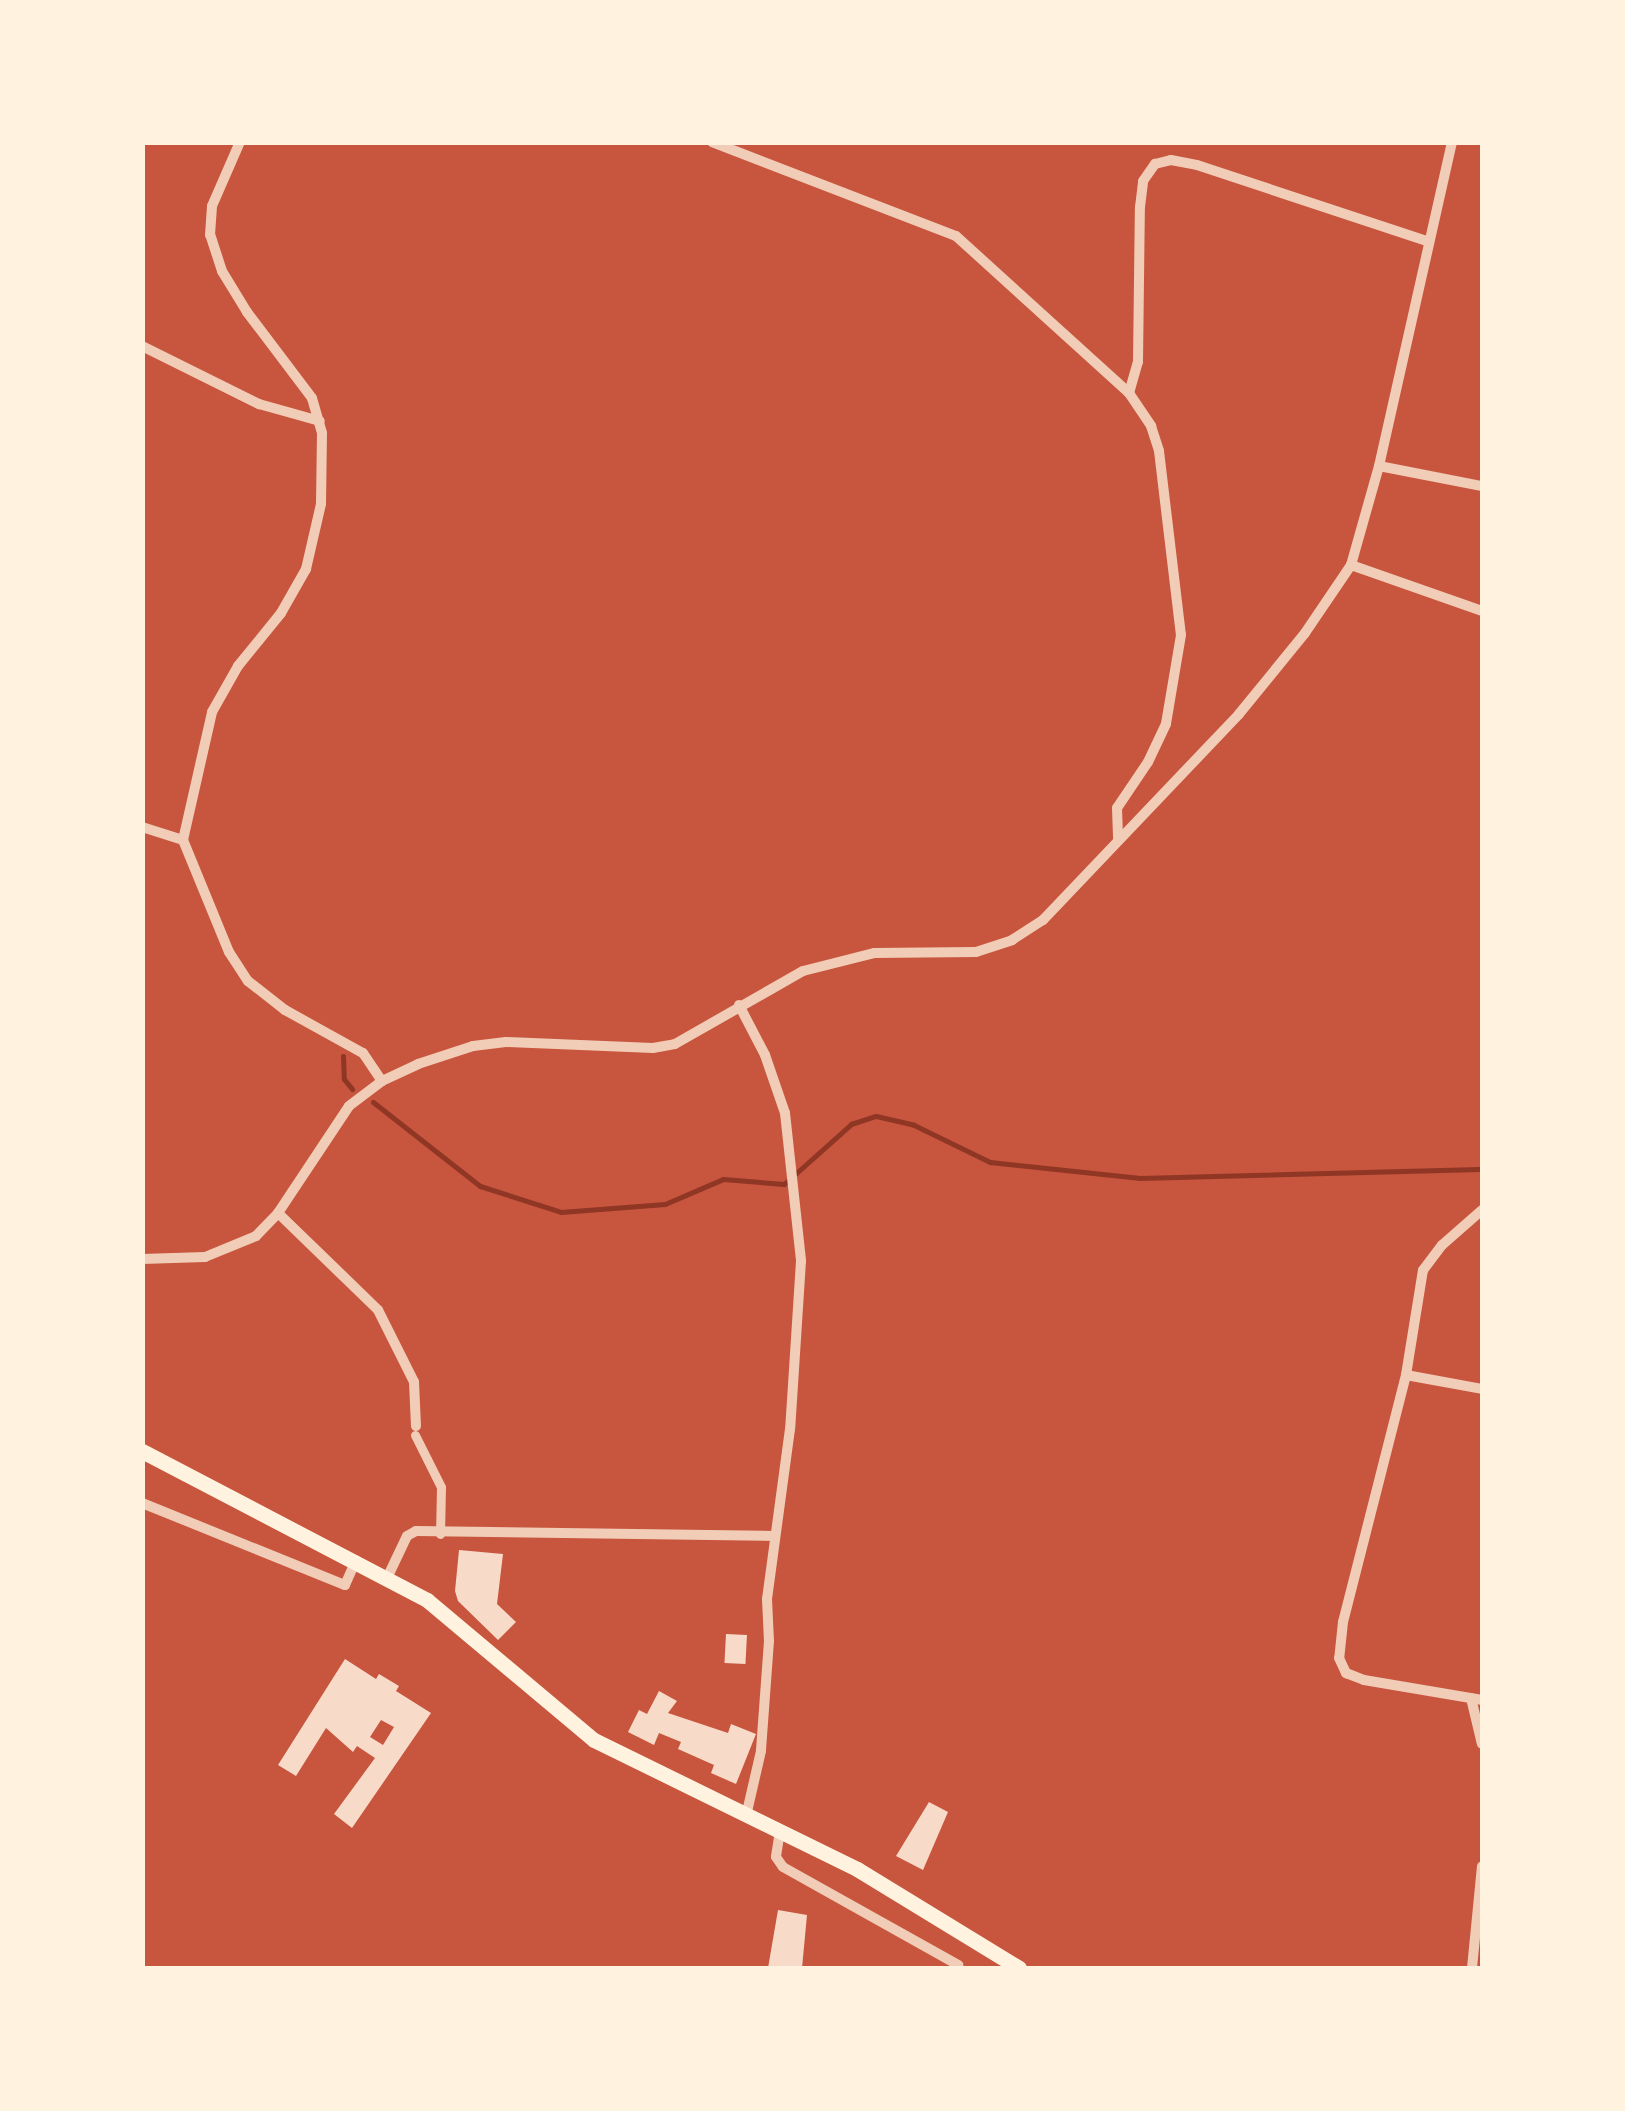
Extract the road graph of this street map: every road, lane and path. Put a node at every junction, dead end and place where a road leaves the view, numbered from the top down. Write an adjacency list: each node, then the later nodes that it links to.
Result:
1 (240, 142): 7 (street)
2 (712, 142): 6 (street)
3 (1452, 142): 4 (street)
4 (1427, 240): 6 (street); 8 (street)
5 (142, 346): 7 (street)
6 (1129, 393): 13 (street)
7 (320, 420): 14 (street)
8 (1380, 466): 9 (street); 10 (street)
9 (1482, 486)
10 (1351, 565): 11 (street); 13 (street)
11 (1482, 611)
12 (142, 827): 14 (street)
13 (1118, 839): 15 (street)
14 (183, 840): 16 (street)
15 (739, 1005): 16 (street); 26 (street)
16 (382, 1081): 18 (street)
17 (1482, 1210): 20 (street)
18 (278, 1213): 19 (street); 22 (street)
19 (142, 1259)
20 (1406, 1374): 21 (street); 29 (street)
21 (1482, 1390)
22 (416, 1430): 25 (street)
23 (142, 1452): 27 (main road)
24 (142, 1503): 27 (street)
25 (440, 1534): 26 (street); 28 (street)
26 (775, 1536): 31 (street)
27 (356, 1560): 28 (main road)
28 (388, 1576): 31 (main road)
29 (1477, 1699): 30 (street)
30 (1482, 1744)
31 (746, 1816): 32 (main road)
32 (780, 1831): 34 (street); 35 (main road)
33 (1482, 1866): 36 (street)
34 (958, 1965)
35 (1018, 1968)
36 (1472, 1968)

